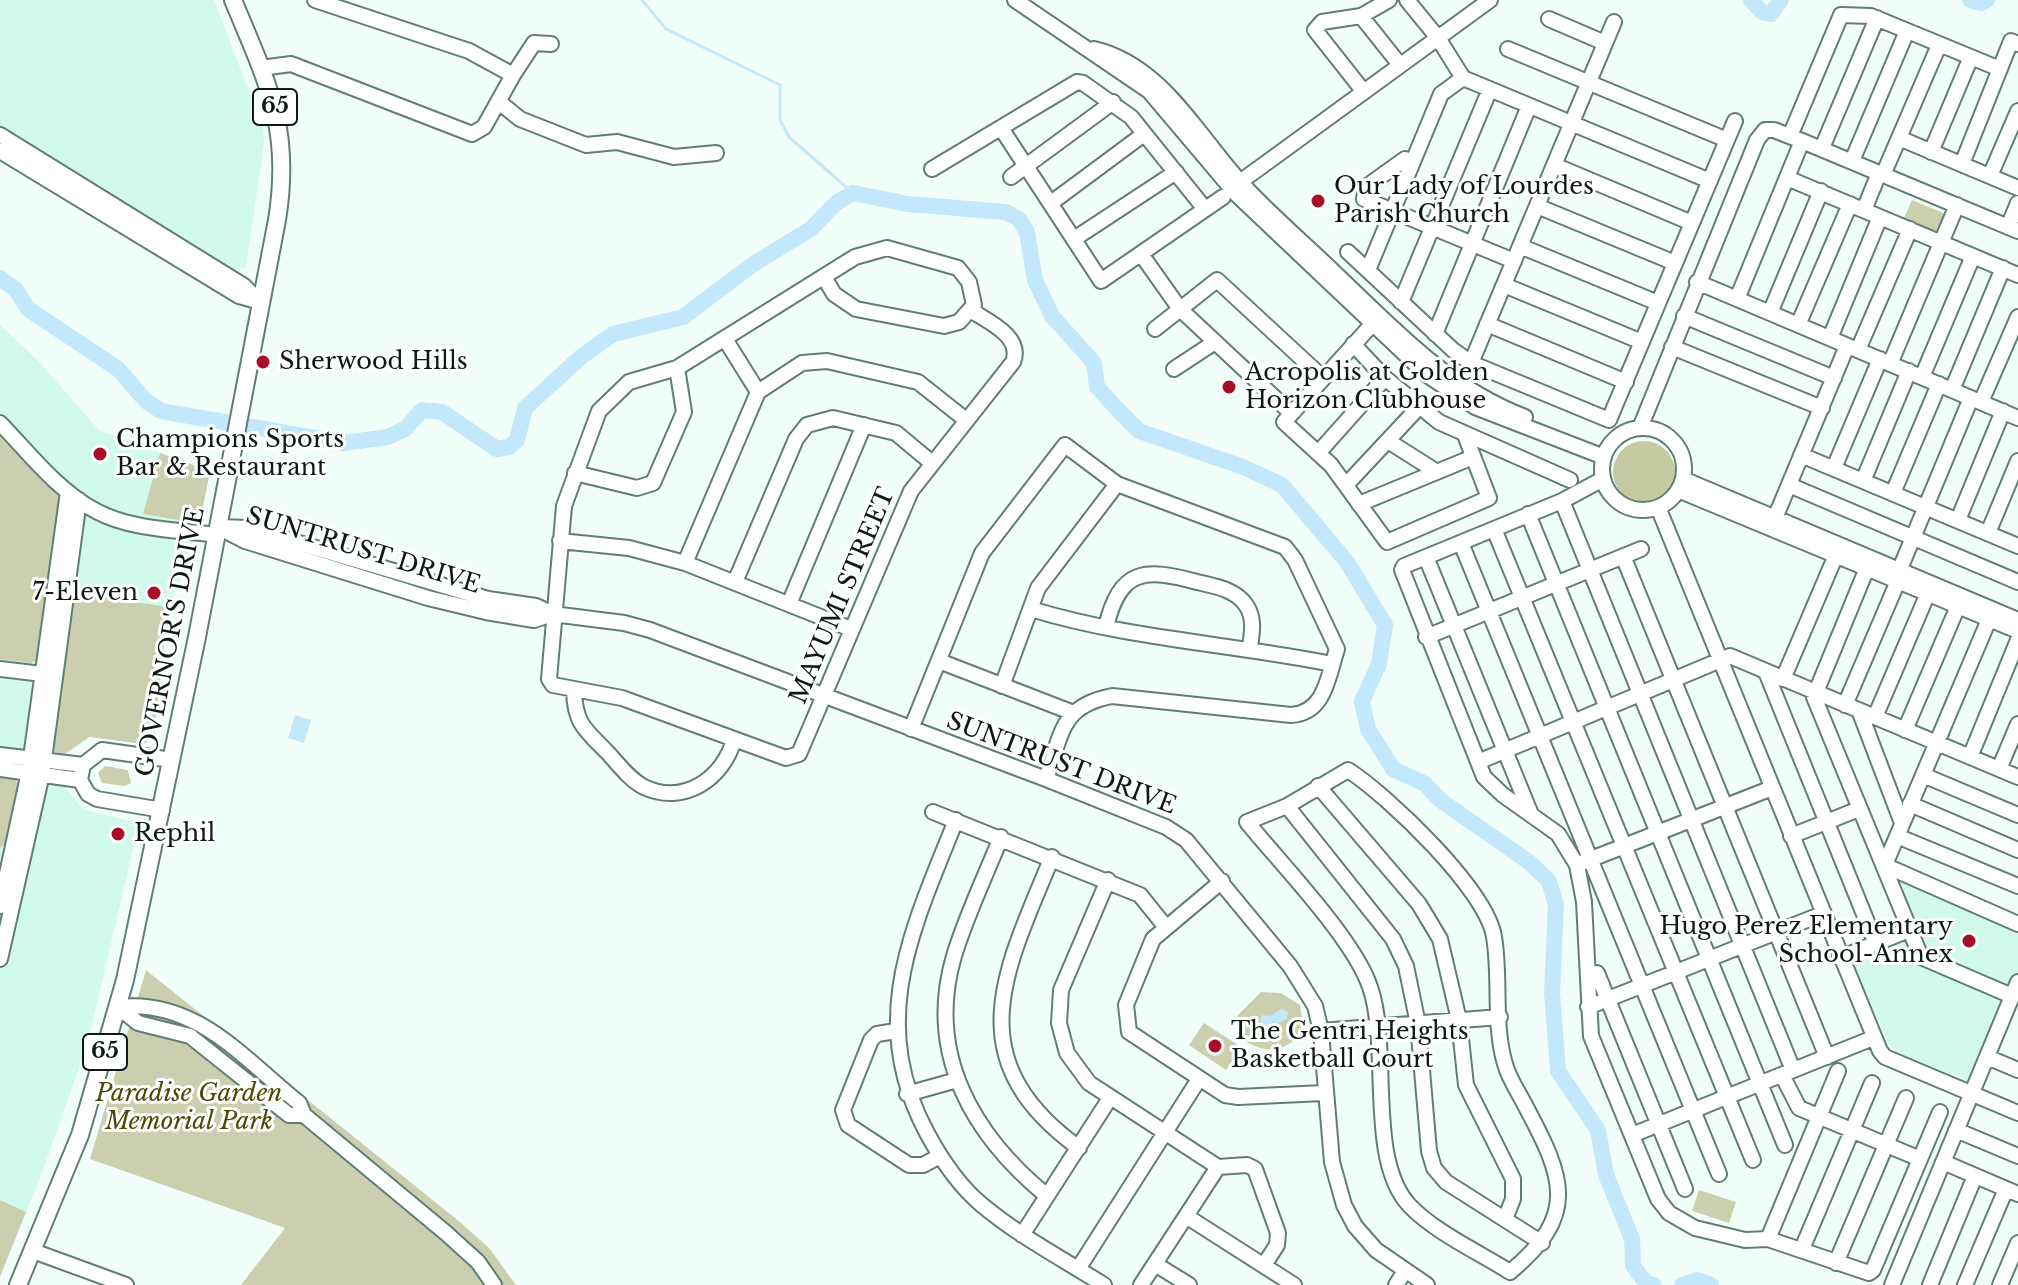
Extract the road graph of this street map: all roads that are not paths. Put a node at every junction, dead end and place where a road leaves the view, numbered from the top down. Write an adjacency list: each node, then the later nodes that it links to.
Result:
1 (233, 0): 22 (main road, GOVERNOR'S DRIVE / 65)
2 (315, 0): 24 (street)
3 (1015, 0): 18 (street)
4 (1389, 0): 8 (street)
5 (1407, 0): 13 (street)
6 (1490, 0): 7 (street)
7 (1473, 5): 13 (street)
8 (1361, 16): 21 (street); 28 (street)
9 (1877, 18): 12 (street); 38 (street); 41 (street)
10 (1549, 19): 14 (street)
11 (1614, 22): 14 (street)
12 (1907, 31): 17 (street); 46 (street)
13 (1438, 38): 21 (street); 25 (street)
14 (1605, 43): 26 (street)
15 (551, 44): 24 (street)
16 (2018, 44): 23 (street)
17 (1939, 45): 20 (street); 39 (street)
18 (1085, 47): 57 (street); 98 (street)
19 (1508, 49): 26 (street)
20 (1971, 57): 23 (street); 43 (street)
21 (1400, 65): 28 (street)
22 (261, 68): 29 (street); 91 (main road, GOVERNOR'S DRIVE / 65)
23 (2000, 69): 47 (street)
24 (513, 75): 29 (street)
25 (1463, 78): 27 (street); 45 (street)
26 (1589, 82): 34 (street); 40 (street)
27 (1490, 89): 31 (street); 71 (street)
28 (1364, 92): 57 (street)
29 (499, 102): 44 (street)
30 (1113, 102): 35 (street); 36 (street); 49 (street)
31 (1529, 106): 34 (street); 76 (street)
32 (2018, 111): 53 (street)
33 (1735, 121): 40 (street)
34 (1571, 124): 48 (street); 56 (street)
35 (1001, 128): 49 (street); 50 (street)
36 (1144, 134): 51 (street); 61 (street)
37 (0, 135): 91 (street)
38 (1796, 138): 41 (street); 55 (street); 87 (street)
39 (1899, 138): 43 (street); 52 (street)
40 (1727, 140): 56 (street)
41 (1822, 148): 46 (street)
42 (0, 151): 91 (street)
43 (1931, 152): 47 (street)
44 (716, 153)
45 (1413, 161): 67 (street); 67 (street)
46 (1852, 161): 52 (street)
47 (1962, 164): 53 (street)
48 (1554, 165): 65 (street); 70 (street)
49 (1028, 167): 54 (street); 61 (street)
50 (932, 169)
51 (1176, 172): 66 (street); 74 (street)
52 (1881, 174): 64 (street); 68 (street)
53 (1990, 176): 58 (street)
54 (1011, 177)
55 (1787, 178): 59 (street); 89 (street)
56 (1710, 181): 70 (street)
57 (1240, 182): 98 (street)
58 (2018, 188)
59 (1821, 191): 63 (street); 95 (street)
60 (1223, 197): 66 (street)
61 (1051, 203): 74 (street)
62 (2018, 203): 73 (street)
63 (1850, 204): 68 (street); 100 (street)
64 (1957, 205): 73 (street); 75 (street)
65 (1537, 206): 77 (street); 82 (street)
66 (1205, 209): 79 (street)
67 (1393, 210): 71 (street); 84 (street)
68 (1864, 210): 69 (street)
69 (1880, 217): 72 (street); 103 (street)
70 (1692, 223): 82 (street)
71 (1432, 227): 76 (street); 90 (street)
72 (1910, 229): 75 (street); 109 (street)
73 (2013, 229)
74 (1074, 239): 79 (street)
75 (1941, 243): 80 (street); 110 (street)
76 (1472, 244): 81 (street); 102 (street)
77 (1520, 246): 81 (street); 92 (street)
78 (1348, 252): 84 (street)
79 (1141, 254): 93 (street)
80 (1973, 256): 83 (street); 114 (street)
81 (1514, 261): 88 (street)
82 (1675, 263): 92 (street)
83 (2003, 268): 85 (street); 119 (street)
84 (1368, 270): 90 (street)
85 (2018, 275)
86 (824, 277): 94 (street); 94 (street); 104 (street)
87 (1697, 282): 89 (street); 96 (street)
88 (1504, 285): 99 (street); 106 (street)
89 (1737, 299): 95 (street)
90 (1401, 302): 102 (street)
91 (261, 303): 159 (main road, GOVERNOR'S DRIVE / 65)
92 (1658, 303): 106 (street)
93 (1180, 309): 101 (street); 105 (street); 115 (street)
94 (972, 311): 127 (street, MAYUMI STREET)
95 (1770, 313): 100 (street)
96 (1684, 316): 108 (street); 117 (street)
97 (2018, 317): 122 (street)
98 (1376, 320): 107 (street); 120 (street)
99 (1487, 324): 111 (street); 118 (street)
100 (1798, 325): 103 (street)
101 (1155, 329)
102 (1435, 334): 111 (street)
103 (1830, 338): 109 (street)
104 (725, 339): 112 (street); 121 (street)
105 (1215, 342): 113 (street); 125 (street)
106 (1642, 342): 118 (street)
107 (1353, 344): 115 (street); 116 (street)
108 (1672, 347): 124 (street); 130 (street)
109 (1853, 348): 110 (street); 117 (street)
110 (1885, 362): 114 (street); 139 (street)
111 (1471, 363): 118 (street); 120 (street)
112 (677, 368): 141 (street); 141 (street)
113 (1174, 369)
114 (1915, 374): 119 (street); 143 (street)
115 (1323, 378): 125 (street)
116 (1385, 378): 123 (street); 133 (street)
117 (1834, 378): 124 (street)
118 (1626, 382)
119 (1946, 387): 122 (street); 149 (street)
120 (1454, 388): 134 (street)
121 (758, 392): 127 (street); 169 (street)
122 (1976, 400): 126 (street); 154 (street)
123 (1419, 407): 131 (street); 132 (street)
124 (1822, 408): 135 (street)
125 (1291, 413): 133 (street)
126 (2013, 413): 157 (street)
127 (966, 420): 138 (street, MAYUMI STREET)
128 (0, 423): 150 (street, SUNTRUST DRIVE)
129 (864, 425): 138 (street); 174 (street); 179 (street)
130 (1640, 428): 134 (street); 146 (street)
131 (1465, 435): 136 (street); 142 (street)
132 (1388, 441): 140 (street); 147 (street)
133 (1319, 452): 147 (street)
134 (1606, 452): 144 (street)
135 (1801, 455): 139 (street); 148 (street)
136 (1473, 457): 140 (street); 152 (street)
137 (2018, 461): 160 (street)
138 (932, 463): 188 (street, MAYUMI STREET)
139 (1834, 468): 143 (street)
140 (1437, 472): 152 (street)
141 (575, 473): 162 (street)
142 (1570, 480)
143 (1863, 481): 149 (street)
144 (1604, 483): 151 (street); 153 (street)
145 (1117, 484): 181 (street); 194 (street); 195 (street)
146 (1681, 484): 153 (street); 156 (street); 166 (street)
147 (1346, 485): 152 (street)
148 (1789, 485): 156 (street); 161 (street)
149 (1893, 493): 154 (street)
150 (74, 496): 159 (street, SUNTRUST DRIVE); 198 (street)
151 (1562, 501): 155 (street); 172 (street)
152 (1359, 504)
153 (1658, 507): 193 (street)
154 (1926, 507): 157 (street); 161 (street)
155 (1528, 514): 158 (street); 176 (street)
156 (1775, 518): 184 (street)
157 (1958, 520): 160 (street)
158 (1494, 529): 163 (street); 178 (street)
159 (218, 531): 183 (street, SUNTRUST DRIVE); 220 (main road, GOVERNOR'S DRIVE / 65)
160 (1988, 533): 164 (street)
161 (1914, 537): 170 (street); 175 (street)
162 (560, 541): 169 (street); 183 (street)
163 (1461, 543): 168 (street); 182 (street)
164 (2018, 546)
165 (1641, 549): 167 (street)
166 (1836, 555): 171 (street); 199 (street)
167 (1623, 556): 172 (street); 200 (street)
168 (1426, 557): 186 (street); 190 (street)
169 (685, 563): 174 (street)
170 (1902, 564)
171 (1867, 568): 173 (street); 203 (street)
172 (1590, 570): 176 (street); 204 (street)
173 (1898, 581): 177 (street); 206 (street)
174 (735, 582): 179 (street)
175 (2018, 582)
176 (1555, 584): 178 (street); 207 (street)
177 (1928, 593): 180 (street); 209 (street)
178 (1522, 598): 182 (street); 210 (street)
179 (789, 604): 188 (street)
180 (1958, 606): 184 (street); 213 (street)
181 (1031, 609): 187 (street); 201 (street)
182 (1488, 611): 186 (street); 214 (street)
183 (553, 614): 202 (street); 205 (street, SUNTRUST DRIVE)
184 (1991, 614): 185 (street); 189 (street); 216 (street)
185 (2018, 620)
186 (1454, 625): 190 (street); 217 (street)
187 (1106, 627): 192 (street); 192 (street)
188 (851, 629): 205 (street, MAYUMI STREET)
189 (2018, 631)
190 (1426, 637): 221 (street)
191 (2018, 640): 219 (street)
192 (1250, 647): 195 (street)
193 (1720, 660): 197 (street); 200 (street); 230 (street)
194 (939, 661): 201 (street); 212 (street)
195 (1332, 664): 208 (street)
196 (0, 669): 198 (street)
197 (1766, 672): 199 (street); 241 (street)
198 (49, 675): 222 (street)
199 (1783, 679): 203 (street)
200 (1674, 680): 204 (street); 233 (street)
201 (1002, 686): 208 (street)
202 (574, 691): 215 (street); 215 (street)
203 (1816, 692): 206 (street); 234 (street)
204 (1640, 694): 207 (street); 239 (street)
205 (823, 695): 212 (street, SUNTRUST DRIVE); 215 (street, MAYUMI STREET)
206 (1852, 707): 209 (street); 242 (street)
207 (1606, 708): 210 (street); 243 (street)
208 (1071, 712): 228 (street)
209 (1875, 717): 213 (street)
210 (1573, 722): 214 (street); 246 (street)
211 (2018, 724): 224 (street)
212 (911, 729): 228 (street, SUNTRUST DRIVE)
213 (1905, 730): 216 (street)
214 (1539, 736): 217 (street); 250 (street)
215 (734, 739)
216 (1936, 743): 219 (street); 226 (street)
217 (1505, 751): 221 (street); 237 (street)
218 (0, 755): 222 (street)
219 (1970, 757): 224 (street)
220 (172, 760): 225 (street); 235 (main road, GOVERNOR'S DRIVE / 65)
221 (1478, 762): 237 (street)
222 (36, 766): 223 (street); 225 (street); 249 (street)
223 (0, 769)
224 (1999, 769): 227 (street)
225 (81, 772): 235 (street)
226 (1923, 775): 231 (street); 238 (street)
227 (2018, 777)
228 (1046, 779): 253 (street, SUNTRUST DRIVE)
229 (1318, 786): 232 (street); 273 (street); 274 (street)
230 (1772, 788): 233 (street); 244 (street)
231 (1910, 804): 242 (street); 247 (street)
232 (1287, 806): 275 (street); 276 (street)
233 (1725, 806): 239 (street); 260 (street)
234 (1859, 809): 241 (street); 251 (street)
235 (162, 810): 271 (main road, GOVERNOR'S DRIVE / 65)
236 (933, 812): 240 (street)
237 (1531, 813): 250 (street)
238 (2018, 815)
239 (1691, 819): 243 (street); 262 (street)
240 (956, 820): 245 (street); 277 (street)
241 (1827, 822): 244 (street); 261 (street)
242 (1900, 830): 251 (street); 254 (street)
243 (1657, 833): 246 (street); 265 (street)
244 (1791, 836): 256 (street)
245 (1001, 837): 248 (street); 286 (street)
246 (1623, 846): 250 (street); 266 (street)
247 (2018, 850)
248 (1052, 857): 252 (street); 306 (street)
249 (11, 861): 255 (street); 264 (street)
250 (1583, 862): 268 (street); 272 (street)
251 (1884, 866): 257 (street); 259 (street)
252 (1108, 880): 258 (street); 292 (street)
253 (1222, 881): 258 (street); 278 (street, SUNTRUST DRIVE)
254 (2018, 886)
255 (0, 906)
256 (1822, 914): 260 (street); 263 (street)
257 (2018, 924)
258 (1165, 926): 285 (street)
259 (1909, 930): 261 (street); 269 (street)
260 (1776, 932): 262 (street); 280 (street)
261 (1876, 944): 263 (street)
262 (1742, 945): 265 (street); 284 (street)
263 (1840, 958): 279 (street)
264 (0, 959)
265 (1709, 959): 266 (street); 288 (street)
266 (1674, 972): 268 (street); 293 (street)
267 (1597, 973): 270 (street)
268 (1640, 986): 270 (street); 295 (street)
269 (2015, 989): 281 (street)
270 (1607, 999): 272 (street); 299 (street)
271 (118, 1007): 325 (main road, GOVERNOR'S DRIVE / 65); 333 (street)
272 (1588, 1007): 303 (street)
273 (1500, 1017): 274 (street); 322 (street)
274 (1459, 1020): 275 (street); 319 (street)
275 (1418, 1024): 276 (street); 319 (street)
276 (1376, 1027): 278 (street); 322 (street)
277 (896, 1031): 291 (street); 307 (street)
278 (1321, 1031): 289 (street, SUNTRUST DRIVE)
279 (1873, 1038): 280 (street); 290 (street)
280 (1827, 1057): 284 (street)
281 (1987, 1057): 282 (street); 290 (street)
282 (2018, 1070)
283 (1838, 1071): 298 (street)
284 (1788, 1072): 288 (street); 298 (street)
285 (1199, 1079): 289 (street); 302 (street)
286 (957, 1080): 291 (street); 317 (street)
287 (1872, 1083): 300 (street)
288 (1760, 1084): 293 (street); 305 (street)
289 (1324, 1093): 330 (street, SUNTRUST DRIVE)
290 (1971, 1093): 297 (street); 301 (street)
291 (907, 1094): 307 (street)
292 (1110, 1098): 302 (street); 306 (street)
293 (1726, 1098): 295 (street); 310 (street)
294 (1906, 1098): 304 (street)
295 (1692, 1111): 299 (street); 313 (street)
296 (1940, 1112): 309 (street)
297 (2018, 1113)
298 (1819, 1117): 300 (street); 321 (street)
299 (1658, 1125): 303 (street); 315 (street)
300 (1852, 1130): 304 (street); 324 (street)
301 (1956, 1130): 308 (street); 311 (street)
302 (1165, 1133): 312 (street); 329 (street)
303 (1632, 1135): 321 (street)
304 (1886, 1144): 309 (street); 326 (street)
305 (1785, 1145)
306 (1079, 1148): 317 (street)
307 (940, 1156): 320 (street)
308 (2018, 1156)
309 (1920, 1159): 326 (street)
310 (1753, 1160)
311 (1943, 1162): 314 (street); 340 (street)
312 (1218, 1167): 318 (street); 328 (street)
313 (1719, 1174)
314 (1975, 1176): 316 (street); 341 (street)
315 (1685, 1189)
316 (2012, 1191): 342 (street)
317 (1047, 1196): 320 (street)
318 (1186, 1216): 327 (street); 328 (street)
319 (1505, 1219): 322 (street)
320 (1022, 1235): 329 (street)
321 (1768, 1239): 324 (street)
322 (1542, 1243)
323 (2018, 1243): 343 (street)
324 (1802, 1249): 326 (street)
325 (33, 1251): 331 (main road, GOVERNOR'S DRIVE / 65); 332 (street)
326 (1836, 1263)
327 (1155, 1264): 335 (street); 336 (street)
328 (1264, 1265): 337 (street)
329 (1078, 1269): 334 (street)
330 (1405, 1271): 338 (street); 339 (street, SUNTRUST DRIVE)
331 (18, 1285)
332 (126, 1285)
333 (494, 1285)
334 (1104, 1285)
335 (1141, 1285)
336 (1189, 1285)
337 (1294, 1285)
338 (1396, 1285)
339 (1427, 1285)
340 (1892, 1285)
341 (1930, 1285)
342 (1965, 1285)
343 (2000, 1285)

